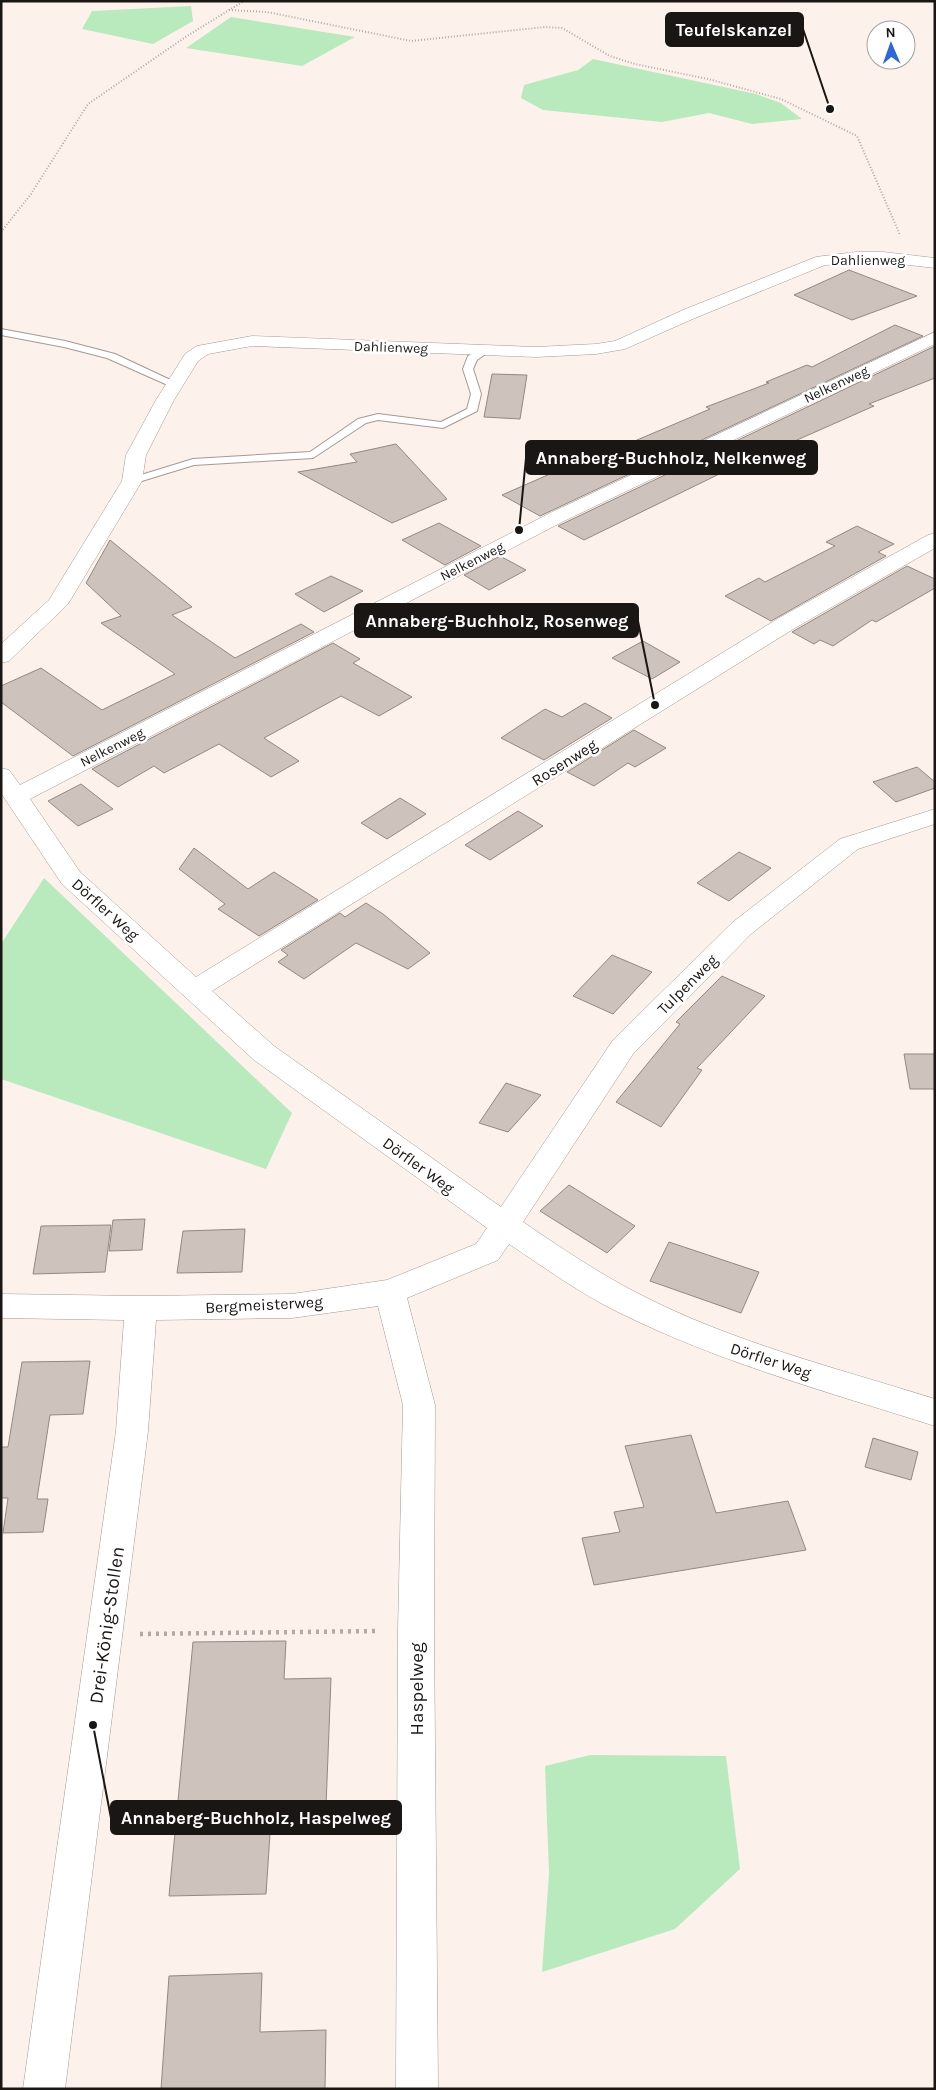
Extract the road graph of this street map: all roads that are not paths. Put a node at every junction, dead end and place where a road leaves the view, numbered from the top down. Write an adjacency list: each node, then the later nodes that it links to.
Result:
1 (935, 263): 4 (street, Dahlienweg)
2 (1, 332): 5 (lane)
3 (935, 337): 10 (street, Nelkenweg)
4 (486, 350): 5 (street, Dahlienweg); 6 (lane)
5 (174, 384): 6 (street, Dahlienweg)
6 (132, 482): 8 (street, Dahlienweg)
7 (935, 540): 12 (street, Rosenweg)
8 (1, 656)
9 (1, 775): 10 (street, Dörfler Weg)
10 (16, 797): 12 (street, Dörfler Weg)
11 (935, 816): 13 (street, Tulpenweg)
12 (196, 989): 13 (street, Dörfler Weg)
13 (505, 1226): 14 (street, Bergmeisterweg); 17 (street, Dörfler Weg)
14 (390, 1292): 16 (street, Bergmeisterweg); 19 (street, Haspelweg)
15 (1, 1306): 16 (street, Bergmeisterweg)
16 (141, 1308): 18 (street, Drei-König-Stollen)
17 (935, 1413)
18 (44, 2089)
19 (417, 2089)

